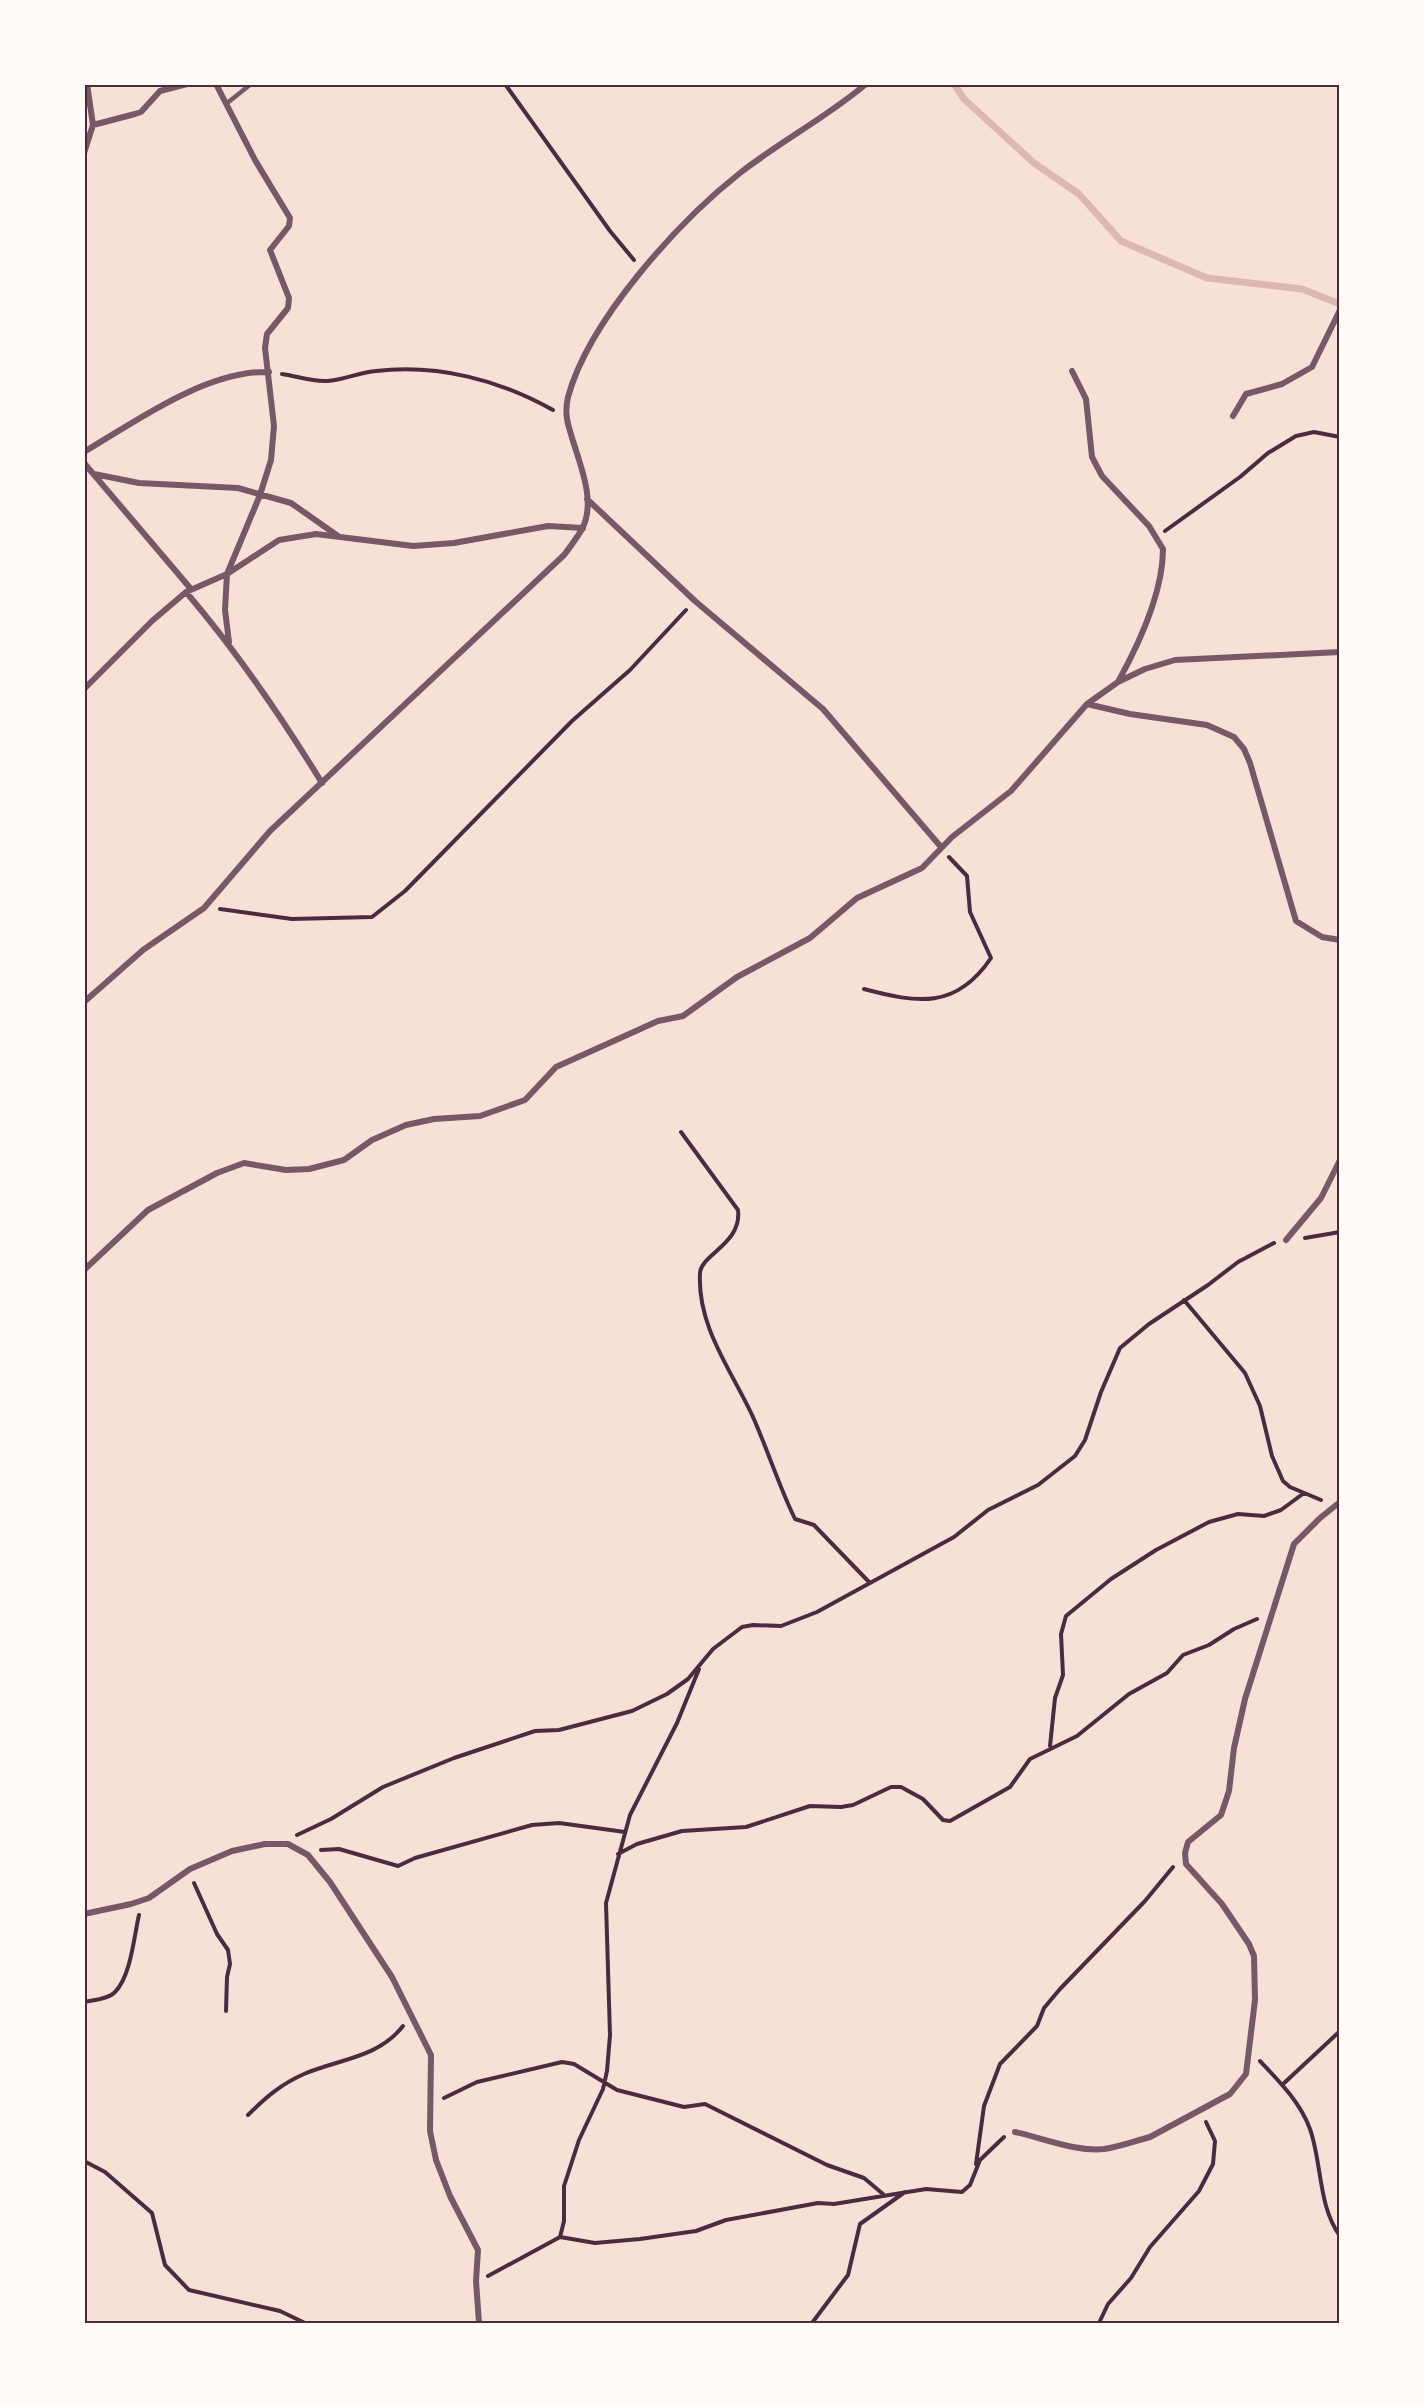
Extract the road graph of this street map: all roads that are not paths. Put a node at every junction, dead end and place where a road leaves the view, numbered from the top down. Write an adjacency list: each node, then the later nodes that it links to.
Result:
1 (87, 84): 7 (street)
2 (187, 84): 7 (street)
3 (216, 84): 6 (street)
4 (251, 84): 6 (lane)
5 (866, 84): 17 (street)
6 (226, 104): 11 (street)
7 (93, 125): 8 (street)
8 (84, 153)
9 (1340, 309): 12 (street)
10 (1072, 371): 24 (street)
11 (269, 372): 13 (street); 16 (street)
12 (1233, 416)
13 (84, 452)
14 (84, 463): 15 (street)
15 (94, 474): 16 (street); 21 (street)
16 (260, 495): 19 (street); 20 (street)
17 (587, 499): 18 (street); 28 (street)
18 (583, 528): 19 (street); 27 (street)
19 (340, 537): 20 (street)
20 (227, 574): 21 (street); 22 (street)
21 (188, 591): 22 (street); 25 (street)
22 (229, 642): 27 (street)
23 (1340, 652): 24 (street)
24 (1118, 682): 26 (street)
25 (84, 689)
26 (1087, 704): 28 (street); 29 (street)
27 (322, 783): 30 (street)
28 (941, 847): 33 (street)
29 (1340, 940)
30 (84, 1002)
31 (1340, 1160): 32 (street)
32 (1286, 1240)
33 (84, 1269)
34 (1338, 1504): 36 (street)
35 (84, 1914): 37 (street)
36 (1015, 2132)
37 (479, 2323)

